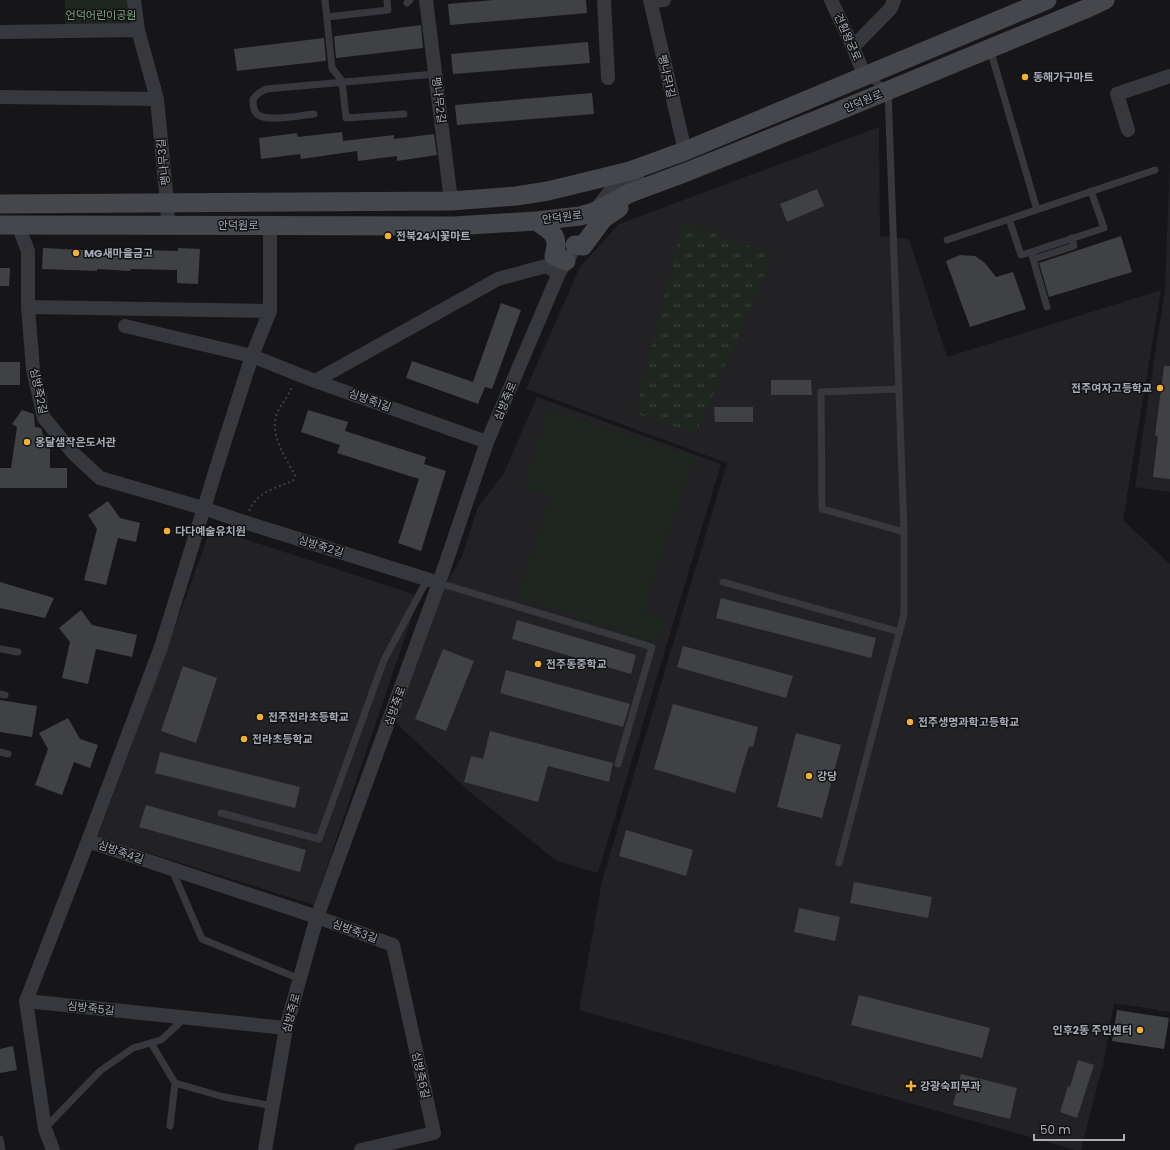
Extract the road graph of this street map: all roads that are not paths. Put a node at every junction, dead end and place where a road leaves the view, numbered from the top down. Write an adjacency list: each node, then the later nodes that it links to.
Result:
1 (134, 0): 13 (street, 팽나무3길)
2 (325, 0): 12 (lane)
3 (387, 0): 12 (lane)
4 (426, 0): 17 (street, 팽나무2길)
5 (604, 0): 20 (street)
6 (650, 0): 7 (street, 팽나무1길); 28 (street, 팽나무1길)
7 (664, 0)
8 (831, 0): 15 (street, 견훤왕궁로)
9 (894, 0): 15 (street)
10 (1047, 0): 18 (street, 안덕원로)
11 (1105, 0): 16 (street, 안덕원로)
12 (327, 18): 21 (lane)
13 (138, 30): 14 (street); 24 (street, 팽나무3길)
14 (0, 32)
15 (854, 47): 18 (street, 견훤왕궁로)
16 (990, 48): 22 (street, 안덕원로); 36 (lane)
17 (435, 74): 21 (lane); 33 (street, 팽나무2길)
18 (864, 75): 22 (lane); 28 (street, 안덕원로)
19 (1170, 76): 27 (street)
20 (608, 78)
21 (342, 81): 25 (lane); 26 (lane)
22 (888, 90): 32 (street, 안덕원로); 55 (lane)
23 (0, 98): 24 (street)
24 (157, 99): 34 (street, 팽나무3길)
25 (314, 114)
26 (404, 114)
27 (1128, 130)
28 (685, 151): 29 (street, 안덕원로)
29 (656, 161): 33 (street, 안덕원로); 37 (street, 심방죽로)
30 (1155, 170): 31 (lane)
31 (1092, 191): 36 (lane); 43 (lane)
32 (630, 193): 37 (street, 안덕원로); 45 (street)
33 (451, 201): 34 (street, 안덕원로)
34 (167, 203): 35 (street, 안덕원로); 42 (street, 팽나무3길)
35 (0, 204)
36 (1037, 210): 38 (lane)
37 (594, 212): 39 (street, 안덕원로); 45 (street, 심방죽로)
38 (1009, 219): 44 (lane); 46 (lane)
39 (536, 221): 41 (street, 안덕원로); 48 (street)
40 (9, 225): 42 (street, 안덕원로); 49 (street, 심방죽2길)
41 (270, 225): 42 (street, 안덕원로); 51 (street)
42 (168, 226)
43 (1072, 238): 46 (lane); 47 (lane)
44 (947, 240)
45 (575, 245): 48 (street, 심방죽로)
46 (1031, 252): 47 (lane)
47 (1034, 259): 50 (lane)
48 (562, 267): 54 (street); 56 (street, 심방죽로)
49 (28, 307): 51 (street); 57 (street, 심방죽2길)
50 (1047, 307)
51 (270, 311): 53 (street)
52 (125, 326): 53 (street, 심방죽1길)
53 (252, 356): 54 (street, 심방죽1길); 57 (street)
54 (315, 381): 56 (street, 심방죽1길)
55 (899, 389): 58 (lane); 58 (lane)
56 (488, 442): 59 (street, 심방죽로)
57 (204, 508): 59 (street, 심방죽2길); 68 (street)
58 (904, 532): 61 (lane)
59 (433, 582): 66 (lane); 67 (lane); 71 (street, 심방죽로)
60 (723, 582): 61 (lane)
61 (900, 632): 69 (lane)
62 (0, 649): 63 (lane)
63 (18, 652)
64 (0, 752): 65 (lane)
65 (8, 754)
66 (618, 764)
67 (221, 813)
68 (88, 841): 70 (street, 심방죽4길); 74 (street, 심방죽4길)
69 (839, 863)
70 (171, 868): 71 (street, 심방죽4길); 73 (lane)
71 (317, 917): 72 (street, 심방죽3길); 73 (street, 심방죽로)
72 (393, 945): 86 (street, 심방죽6길)
73 (300, 979): 76 (street, 심방죽로)
74 (26, 1001): 75 (street, 심방죽5길); 81 (street)
75 (186, 1018): 76 (street, 심방죽5길); 77 (lane)
76 (286, 1028): 79 (street, 심방죽로)
77 (151, 1043): 78 (lane); 81 (lane)
78 (175, 1083): 79 (lane); 80 (lane)
79 (272, 1106): 85 (street, 심방죽로)
80 (170, 1126)
81 (45, 1129): 84 (street)
82 (0, 1140): 83 (lane)
83 (2, 1150)
84 (53, 1150)
85 (265, 1150)
86 (362, 1150)

